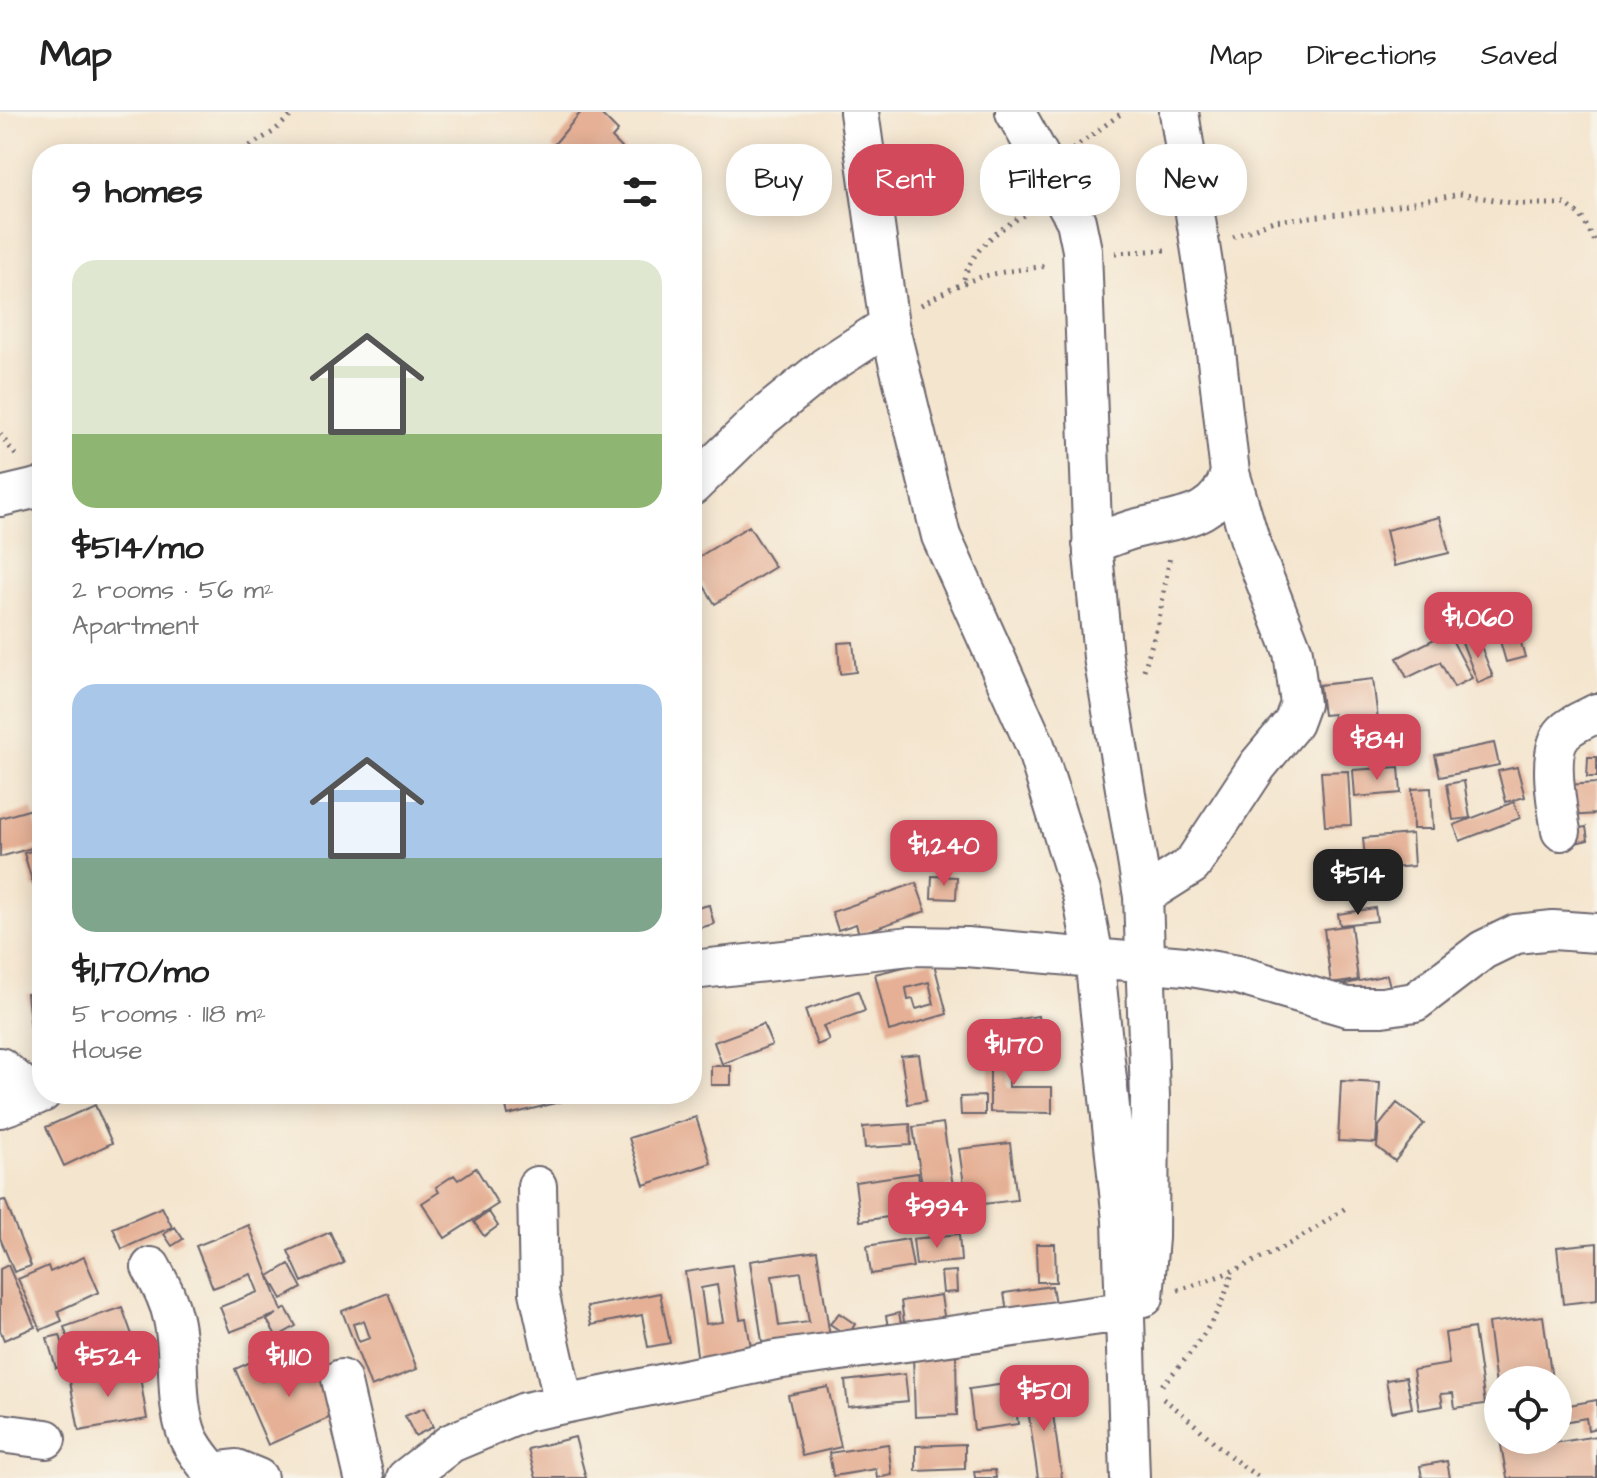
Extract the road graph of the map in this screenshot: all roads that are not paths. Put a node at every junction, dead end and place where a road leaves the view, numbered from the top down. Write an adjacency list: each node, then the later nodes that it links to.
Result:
1 (859, 112): 4 (street)
2 (1015, 112): 9 (street)
3 (1179, 112): 5 (street)
4 (889, 325): 6 (street); 14 (street)
5 (1230, 473): 9 (street); 12 (street)
6 (702, 476)
7 (32, 489): 8 (street)
8 (0, 497)
9 (1092, 544): 12 (street)
10 (1597, 713): 11 (street)
11 (1561, 831)
12 (1143, 896): 15 (street)
13 (1597, 933): 15 (street)
14 (1094, 957): 15 (street); 16 (street); 23 (street)
15 (1145, 961): 23 (street)
16 (702, 969)
17 (0, 1067): 18 (street)
18 (32, 1090)
19 (32, 1097): 20 (street)
20 (0, 1108)
21 (537, 1186): 25 (street)
22 (151, 1267): 28 (street)
23 (1133, 1306): 25 (street); 32 (street)
24 (341, 1379): 30 (street)
25 (564, 1404): 31 (street)
26 (0, 1433): 27 (street)
27 (46, 1439)
28 (214, 1475): 29 (street)
29 (258, 1478)
30 (364, 1478)
31 (406, 1478)
32 (1130, 1478)

